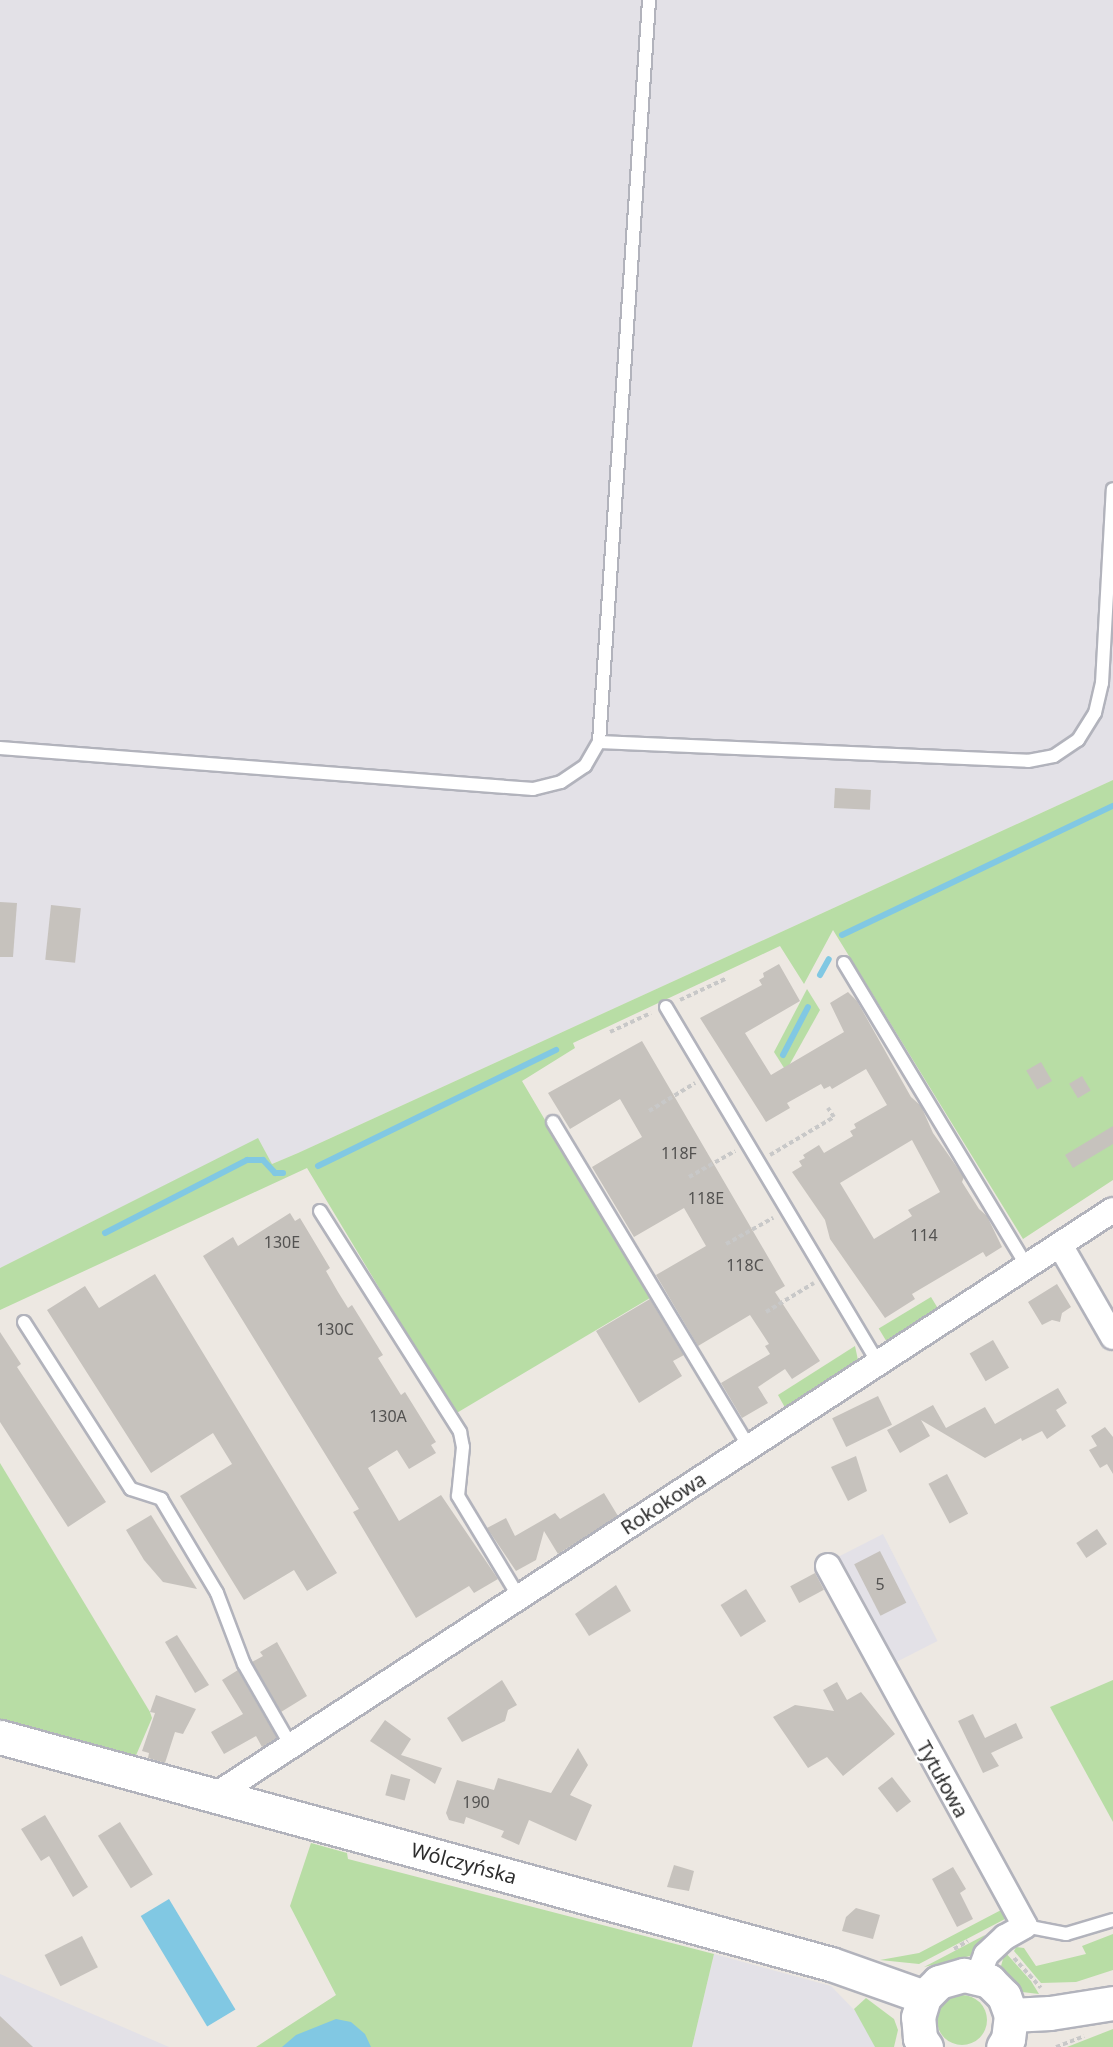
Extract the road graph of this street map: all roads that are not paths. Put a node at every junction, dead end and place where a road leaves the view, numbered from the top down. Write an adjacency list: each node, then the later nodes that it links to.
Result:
1 (649, 0): 3 (lane)
2 (1113, 489): 3 (lane)
3 (599, 742): 4 (lane)
4 (0, 748)
5 (844, 963): 11 (lane)
6 (666, 1007): 14 (lane)
7 (553, 1122): 15 (lane)
8 (1113, 1210): 10 (street, Rokokowa)
9 (321, 1211): 17 (lane)
10 (1060, 1245): 11 (street, Rokokowa); 13 (street)
11 (1027, 1266): 14 (street, Rokokowa)
12 (24, 1322): 19 (lane)
13 (1113, 1337)
14 (878, 1363): 15 (street, Rokokowa)
15 (749, 1447): 17 (street, Rokokowa)
16 (828, 1566): 22 (street, Tytułowa)
17 (519, 1597): 19 (street, Rokokowa)
18 (0, 1737): 20 (street, Wólczyńska)
19 (290, 1744): 20 (street, Rokokowa)
20 (214, 1796): 24 (street, Wólczyńska)
21 (1113, 1920): 22 (lane)
22 (1025, 1926): 23 (street)
23 (977, 1978): 24 (street); 26 (street)
24 (924, 1997): 27 (street)
25 (1113, 2003): 26 (street)
26 (1011, 2015): 28 (street)
27 (926, 2047)
28 (1003, 2047)

